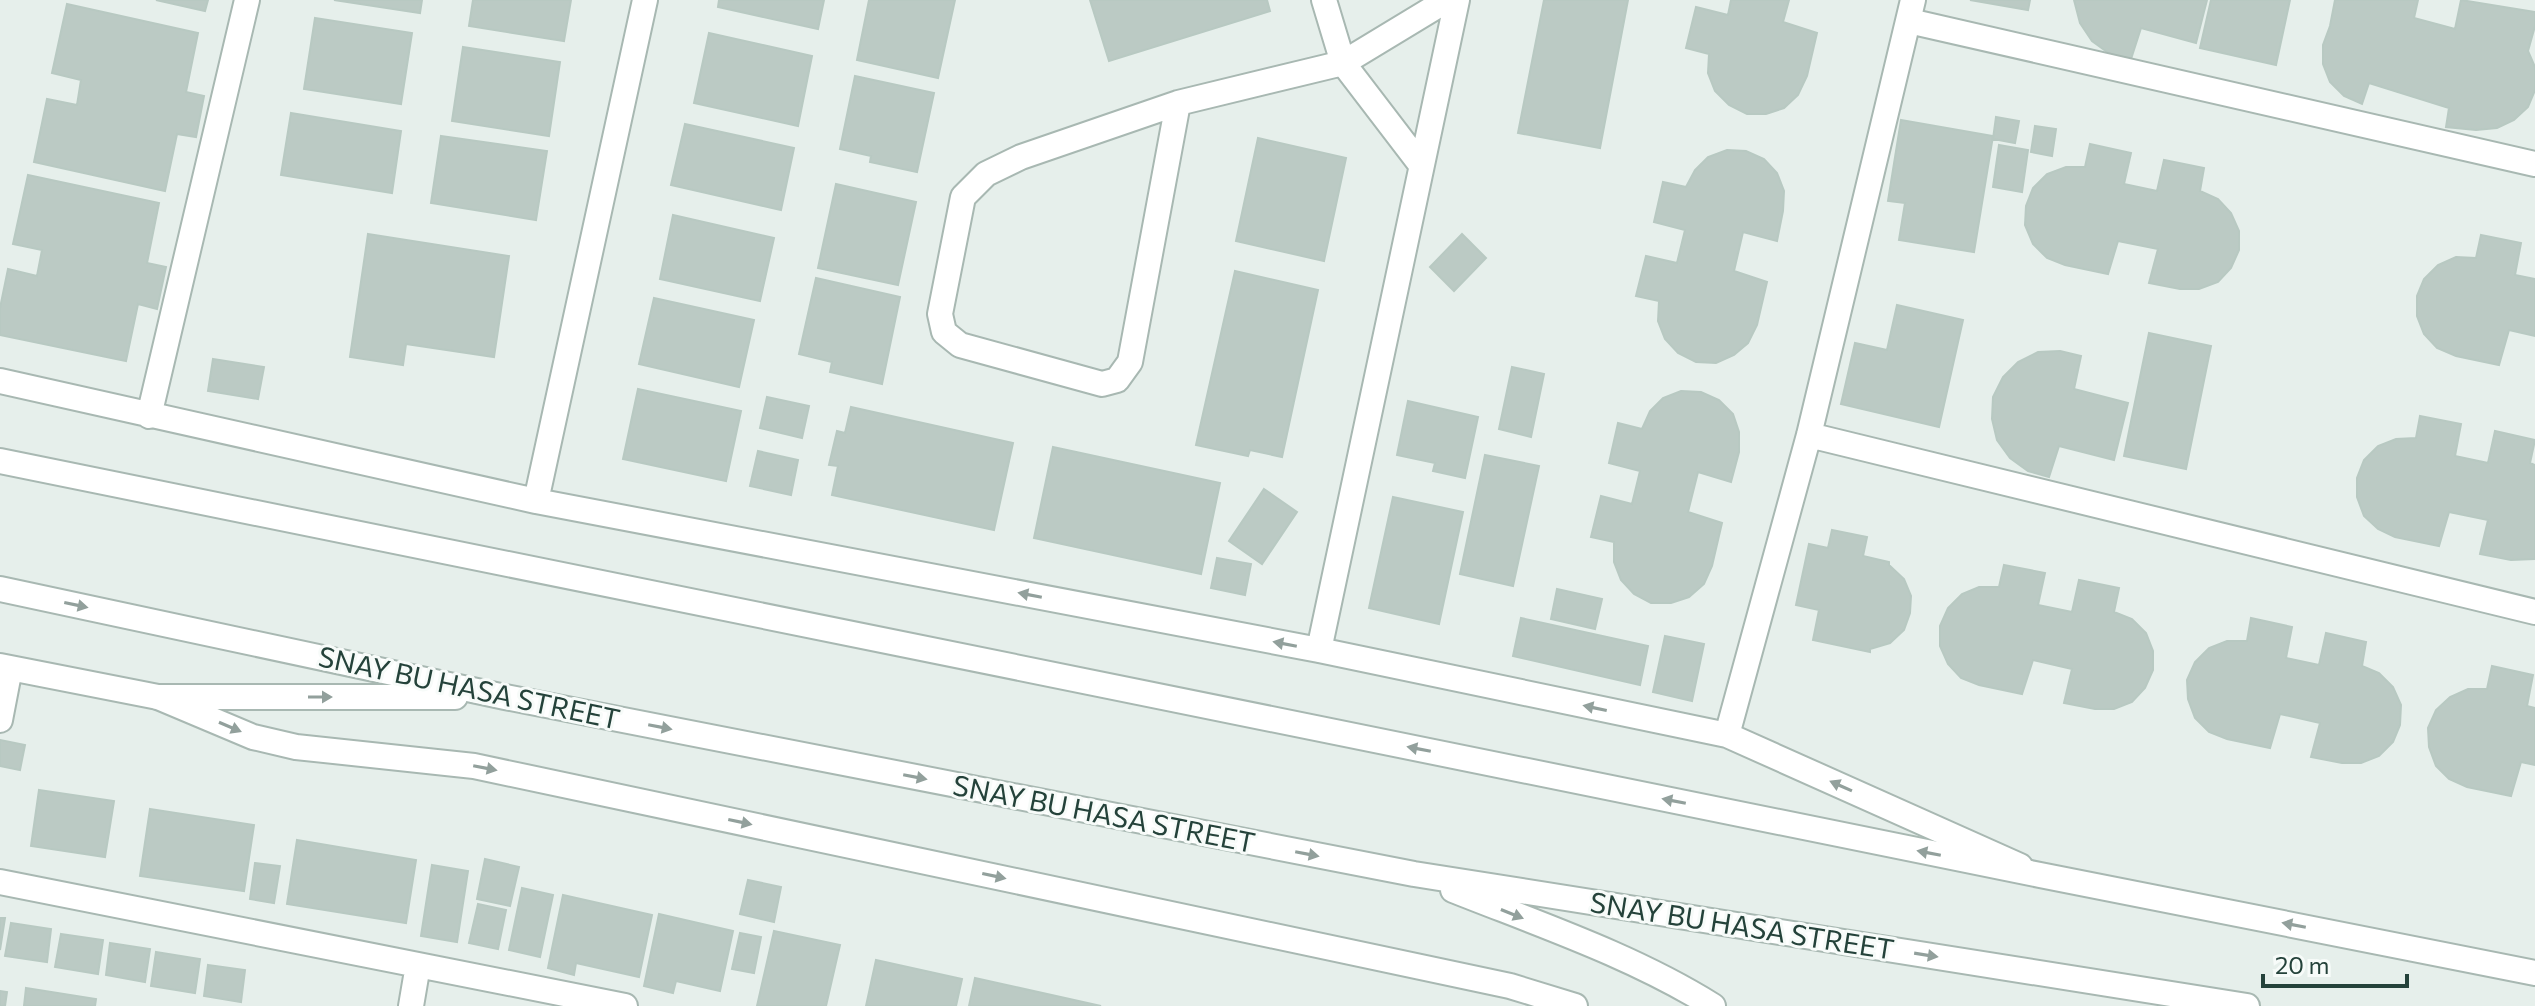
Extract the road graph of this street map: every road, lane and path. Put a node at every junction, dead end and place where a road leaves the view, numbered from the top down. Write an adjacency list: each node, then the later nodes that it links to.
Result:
1 (247, 0): 12 (street)
2 (645, 0): 15 (street)
3 (1324, 0): 7 (street)
4 (1447, 0): 7 (street)
5 (1457, 0): 10 (street)
6 (1911, 11): 9 (street); 13 (street)
7 (1343, 63): 8 (street); 10 (street)
8 (1178, 103): 8 (street)
9 (2535, 164)
10 (1421, 165): 18 (street)
11 (0, 381): 12 (street)
12 (149, 416): 15 (street)
13 (1809, 435): 17 (street); 23 (street)
14 (0, 461): 25 (street, one-way to 14)
15 (536, 501): 18 (street, one-way to 15)
16 (0, 589): 21 (street, SNAY BU HASA STREET, one-way to 21)
17 (2535, 612)
18 (1319, 650): 23 (street, one-way to 18)
19 (5, 667): 20 (street); 22 (street)
20 (158, 697): 21 (street, one-way to 21); 32 (street, one-way to 32)
21 (505, 697): 24 (street, SNAY BU HASA STREET, one-way to 24)
22 (0, 720)
23 (1727, 735): 25 (street, one-way to 23)
24 (1414, 874): 29 (street, SNAY BU HASA STREET, one-way to 29); 33 (street, one-way to 33)
25 (2040, 875): 28 (street, one-way to 25)
26 (0, 882): 27 (street)
27 (418, 965): 30 (street); 31 (street)
28 (2535, 973)
29 (2208, 1003): 34 (street, SNAY BU HASA STREET)
30 (411, 1006)
31 (625, 1006)
32 (1575, 1006)
33 (1713, 1006)
34 (2247, 1006)

